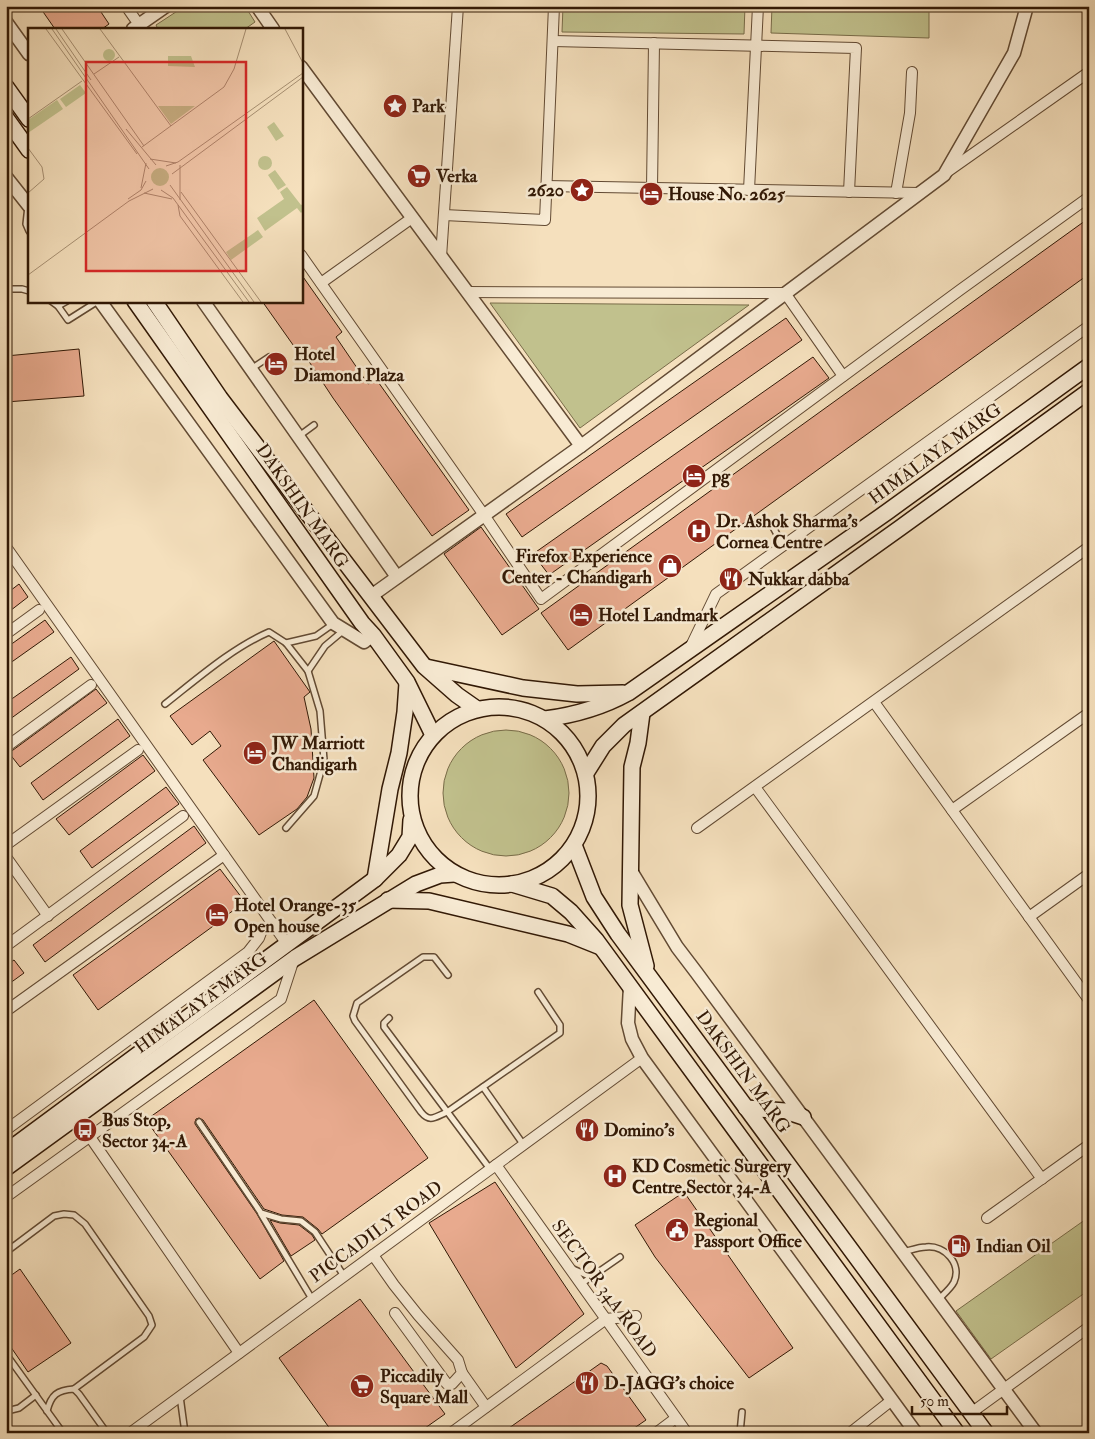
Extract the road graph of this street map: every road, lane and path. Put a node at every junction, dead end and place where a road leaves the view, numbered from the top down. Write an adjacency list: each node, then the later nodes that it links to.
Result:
1 (126, 6): 9 (street)
2 (166, 6): 9 (street)
3 (257, 6): 10 (street)
4 (458, 6): 33 (street)
5 (554, 6): 11 (street)
6 (758, 6): 13 (street)
7 (1027, 6): 22 (street)
8 (6, 22): 14 (street)
9 (138, 27)
10 (272, 28)
11 (553, 41): 12 (street); 24 (street)
12 (654, 44): 13 (street); 25 (street)
13 (756, 46): 26 (street); 27 (street)
14 (28, 53)
15 (302, 68): 34 (street)
16 (912, 72): 28 (street)
17 (1089, 72): 22 (street)
18 (6, 87): 20 (main road)
19 (6, 118): 21 (main road)
20 (28, 118)
21 (28, 149)
22 (944, 174): 29 (street)
23 (6, 177): 31 (street)
24 (546, 186): 25 (street); 33 (street)
25 (652, 188): 26 (street)
26 (749, 190): 27 (street)
27 (849, 192): 28 (street)
28 (896, 192): 29 (street)
29 (919, 193): 42 (street)
30 (1089, 197): 55 (street)
31 (28, 205)
32 (28, 212): 35 (lane)
33 (444, 215): 37 (street)
34 (412, 218): 37 (street); 38 (street)
35 (28, 229)
36 (302, 256): 38 (street)
37 (441, 257): 41 (street)
38 (321, 283): 60 (street)
39 (6, 289): 40 (lane)
40 (28, 291)
41 (467, 292): 42 (street); 59 (street)
42 (785, 293): 55 (street); 59 (street)
43 (52, 302): 50 (lane)
44 (65, 302): 50 (lane)
45 (97, 302): 50 (lane)
46 (100, 302): 68 (street)
47 (135, 302): 70 (main road, DAKSHIN MARG)
48 (155, 302): 66 (main road, DAKSHIN MARG)
49 (204, 302): 54 (street)
50 (58, 306)
51 (1089, 326): 62 (street)
52 (269, 357): 54 (lane)
53 (1089, 366): 72 (main road, HIMALAYA MARG)
54 (251, 369): 58 (street)
55 (843, 376): 60 (street)
56 (1089, 392): 81 (main road)
57 (314, 424): 58 (lane)
58 (298, 436): 65 (street)
59 (581, 446): 60 (street)
60 (484, 515): 65 (street)
61 (770, 522): 62 (lane)
62 (783, 546): 72 (street)
63 (6, 547): 96 (street)
64 (1089, 547): 78 (street)
65 (397, 576): 66 (street)
66 (371, 596): 73 (main road, DAKSHIN MARG)
67 (39, 610): 69 (street)
68 (338, 627): 70 (street); 71 (lane); 74 (lane)
69 (6, 634)
70 (373, 635): 75 (main road, DAKSHIN MARG)
71 (286, 643): 74 (lane); 79 (lane)
72 (690, 648): 77 (main road, HIMALAYA MARG)
73 (424, 666): 77 (main road); 80 (main road, DAKSHIN MARG)
74 (308, 670): 92 (lane)
75 (407, 682): 84 (main road, DAKSHIN MARG); 101 (main road)
76 (91, 685): 85 (street)
77 (628, 693): 83 (main road, HIMALAYA MARG)
78 (874, 702): 88 (street); 89 (street)
79 (165, 704)
80 (477, 709): 83 (main road); 84 (main road)
81 (642, 713): 87 (main road); 98 (main road)
82 (1089, 713): 89 (street)
83 (545, 719): 87 (main road)
84 (433, 735): 91 (main road)
85 (6, 747)
86 (138, 750): 94 (street)
87 (586, 773): 95 (main road)
88 (755, 787): 93 (street); 131 (street)
89 (952, 810): 105 (street)
90 (183, 816): 104 (street)
91 (411, 817): 99 (main road); 101 (main road, HIMALAYA MARG)
92 (286, 828)
93 (697, 828)
94 (6, 845)
95 (574, 845): 102 (main road); 112 (main road, DAKSHIN MARG)
96 (224, 855): 106 (street); 116 (street)
97 (6, 858): 104 (street)
98 (630, 869): 112 (main road); 122 (street)
99 (454, 874): 102 (main road); 103 (main road, HIMALAYA MARG)
100 (1089, 874): 105 (street)
101 (375, 879): 107 (main road, HIMALAYA MARG)
102 (512, 884): 109 (main road)
103 (388, 900): 109 (main road); 110 (main road, HIMALAYA MARG)
104 (48, 916): 108 (street)
105 (1029, 917): 115 (street)
106 (273, 923): 107 (street); 124 (street)
107 (287, 944): 128 (main road, HIMALAYA MARG)
108 (6, 946)
109 (600, 946): 113 (main road)
110 (294, 958): 125 (street); 130 (main road, HIMALAYA MARG)
111 (448, 975): 121 (lane)
112 (649, 976): 120 (main road, DAKSHIN MARG)
113 (630, 986): 118 (street); 173 (main road)
114 (538, 992): 119 (lane)
115 (1089, 1000)
116 (6, 1011)
117 (389, 1018): 121 (lane)
118 (642, 1058): 126 (street, PICCADILY ROAD); 156 (street)
119 (483, 1087): 121 (lane); 126 (lane)
120 (746, 1108): 122 (main road); 161 (main road, DAKSHIN MARG)
121 (447, 1112): 129 (lane)
122 (803, 1116): 136 (street)
123 (198, 1122): 133 (lane)
124 (6, 1130)
125 (90, 1137): 132 (street); 149 (street)
126 (523, 1144): 129 (street, PICCADILY ROAD)
127 (1089, 1145): 131 (street)
128 (6, 1152)
129 (493, 1167): 137 (street, PICCADILY ROAD); 139 (street, SECTOR 34A ROAD)
130 (6, 1168)
131 (1042, 1178): 134 (street)
132 (6, 1197)
133 (261, 1214): 140 (lane); 143 (lane)
134 (987, 1218)
135 (6, 1252): 153 (lane)
136 (903, 1252): 144 (street); 144 (lane)
137 (373, 1254): 140 (street, PICCADILY ROAD); 151 (street)
138 (620, 1257): 141 (lane)
139 (568, 1266): 141 (lane); 142 (street, SECTOR 34A ROAD)
140 (344, 1276): 143 (street, PICCADILY ROAD)
141 (591, 1277): 142 (lane)
142 (580, 1284): 147 (street, SECTOR 34A ROAD)
143 (312, 1299): 149 (street, PICCADILY ROAD)
144 (938, 1300): 152 (street)
145 (395, 1312): 151 (street)
146 (636, 1316): 147 (street)
147 (606, 1319): 157 (street); 162 (street, SECTOR 34A ROAD)
148 (1089, 1327): 152 (street)
149 (239, 1353): 155 (street, PICCADILY ROAD)
150 (6, 1354): 154 (lane)
151 (462, 1373): 157 (street)
152 (1004, 1388): 161 (street); 175 (street)
153 (74, 1389): 159 (lane); 164 (lane)
154 (36, 1395): 158 (lane); 159 (lane)
155 (180, 1396): 165 (street, PICCADILY ROAD); 166 (lane)
156 (892, 1400): 171 (street); 172 (street)
157 (486, 1407): 167 (street)
158 (6, 1408)
159 (47, 1411): 163 (lane)
160 (742, 1412): 170 (lane)
161 (971, 1413): 174 (main road, DAKSHIN MARG)
162 (676, 1418): 168 (street); 169 (street, SECTOR 34A ROAD)
163 (63, 1433)
164 (107, 1433)
165 (130, 1433)
166 (185, 1433)
167 (451, 1433)
168 (656, 1433)
169 (687, 1433)
170 (740, 1433)
171 (850, 1433)
172 (916, 1433)
173 (957, 1433)
174 (986, 1433)
175 (1036, 1433)

